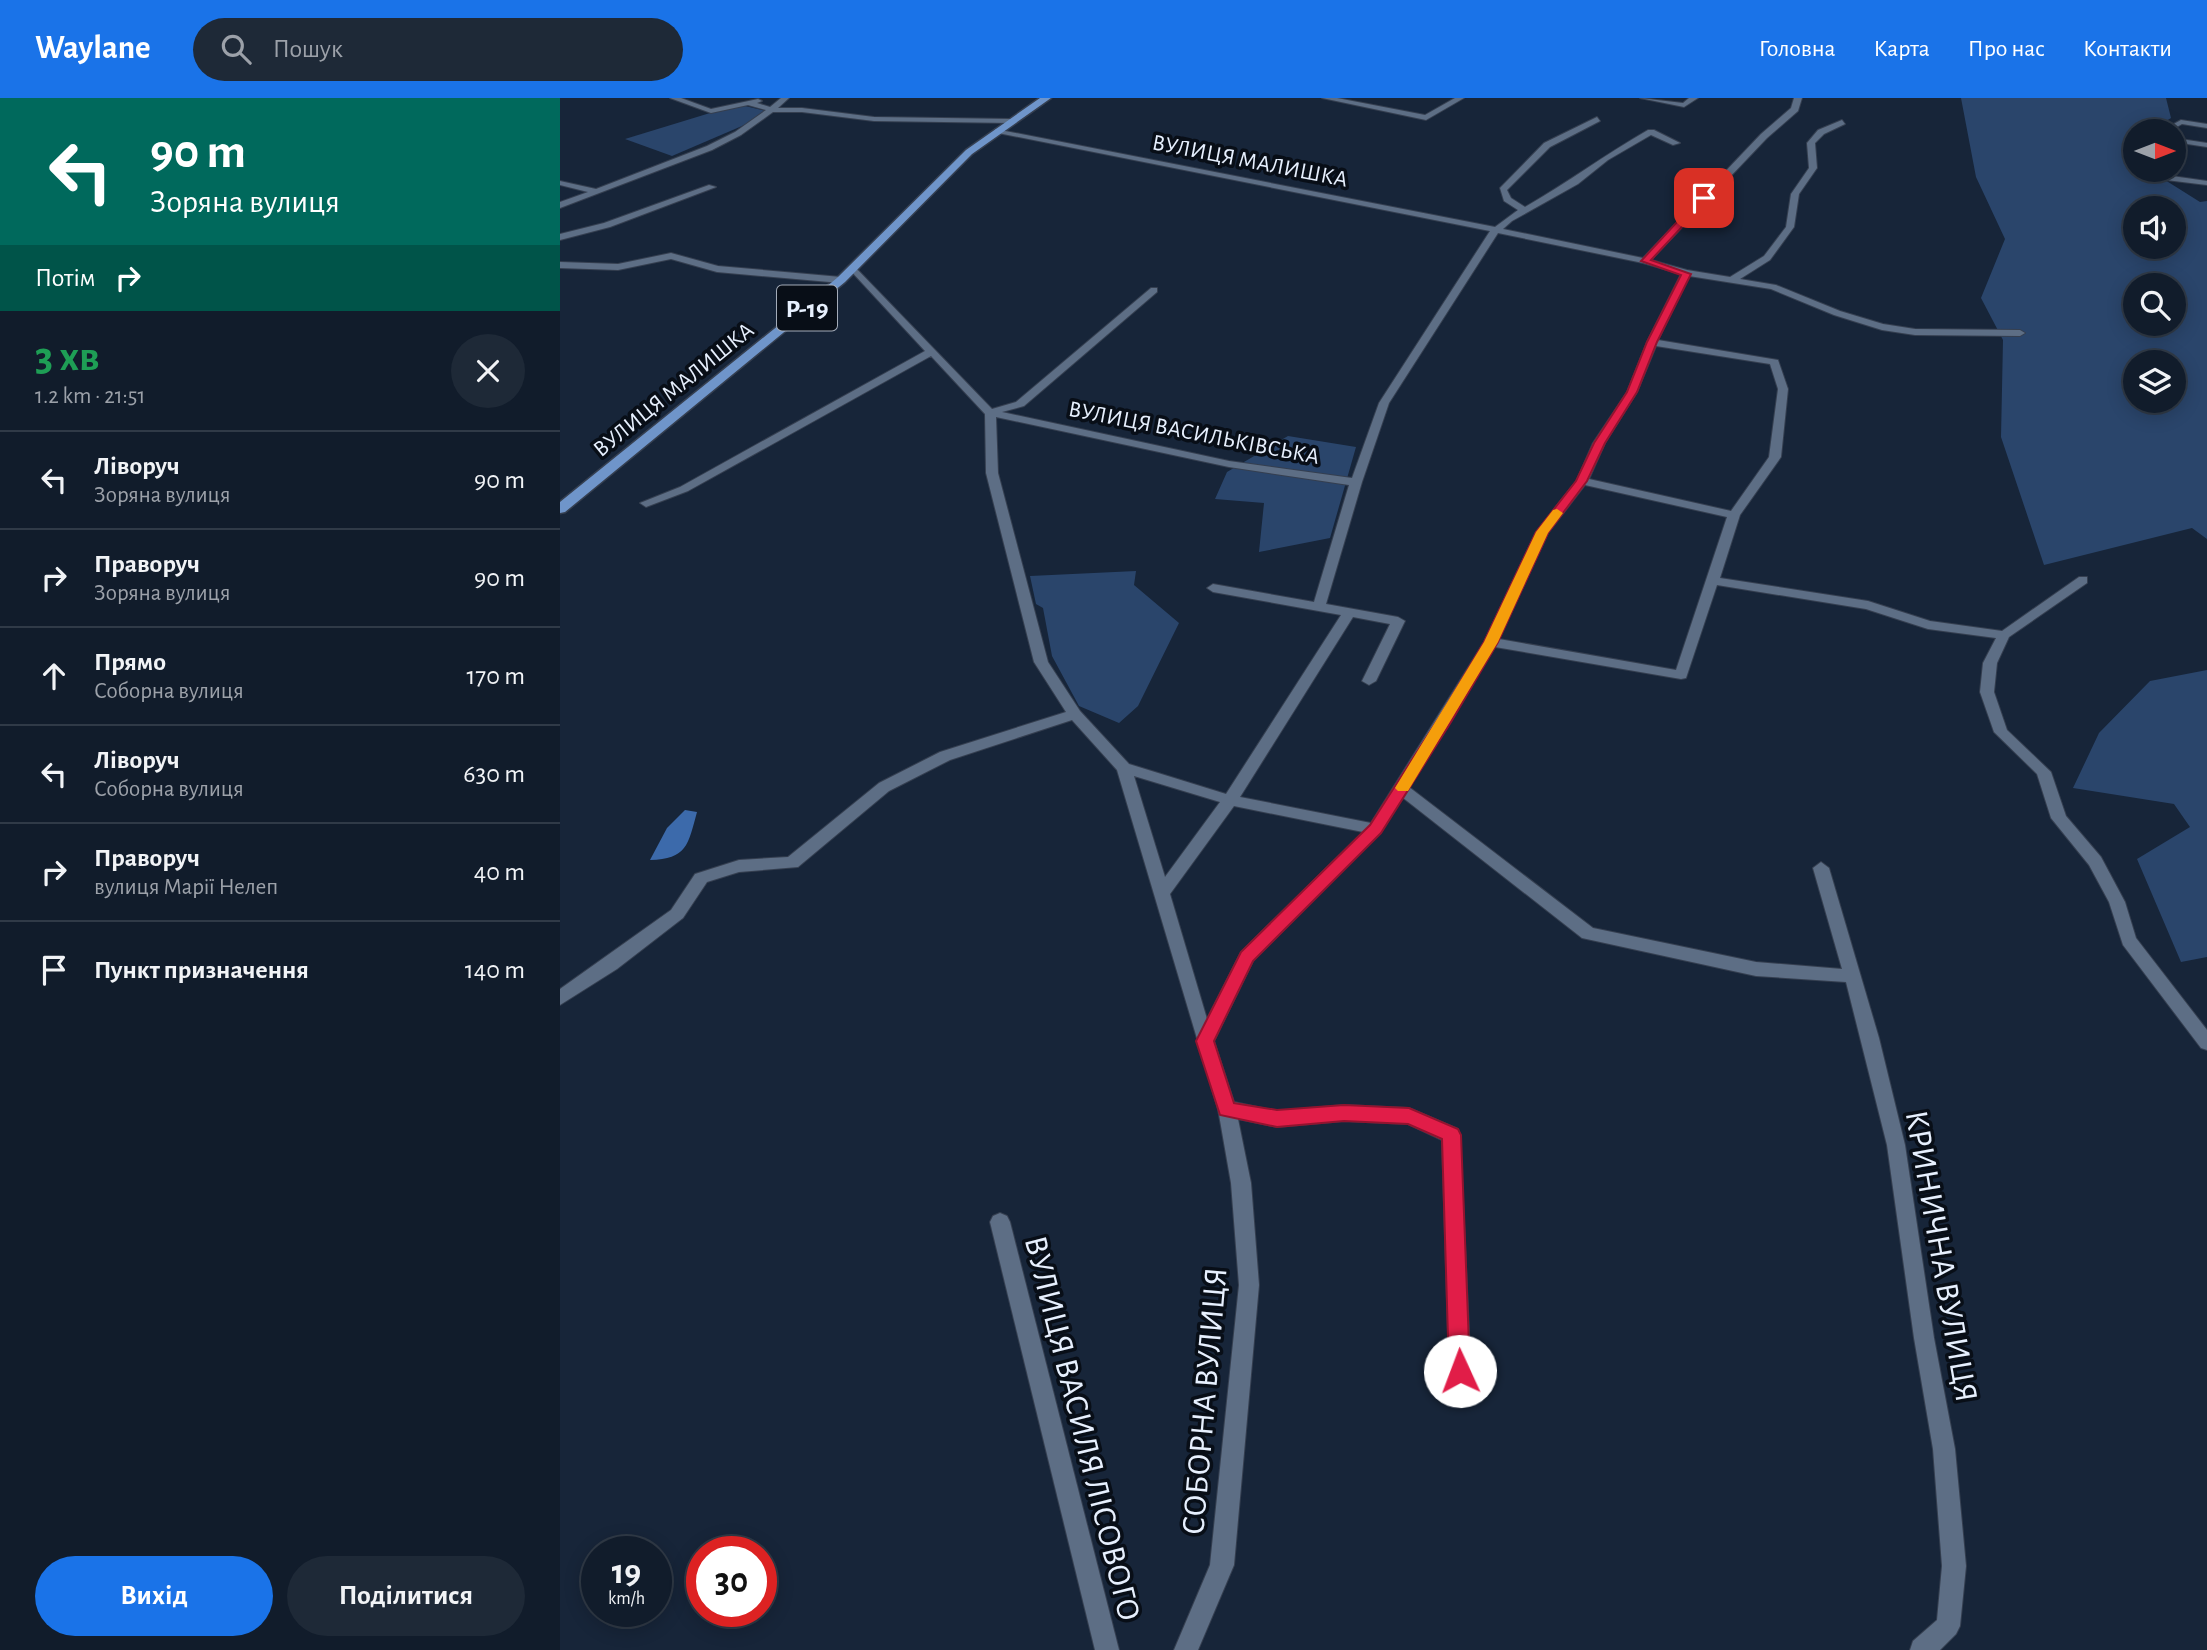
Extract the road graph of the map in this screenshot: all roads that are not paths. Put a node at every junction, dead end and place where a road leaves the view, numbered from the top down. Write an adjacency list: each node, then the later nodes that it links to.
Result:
1 (674, 98): 10 (street)
2 (770, 98): 10 (street)
3 (785, 98): 11 (street)
4 (1046, 98): 13 (main road, ВУЛИЦЯ МАЛИШКА / Р-19)
5 (1326, 98): 6 (street)
6 (1460, 98)
7 (1644, 98): 8 (street)
8 (1694, 98)
9 (1798, 98): 30 (street)
10 (747, 103): 11 (street)
11 (774, 110): 13 (street); 25 (street)
12 (1597, 119): 27 (street)
13 (1012, 121): 17 (main road, ВУЛИЦЯ МАЛИШКА / Р-19)
14 (1842, 122): 34 (street)
15 (2186, 123): 16 (street)
16 (2207, 126)
17 (998, 131): 28 (street, ВУЛИЦЯ МАЛИШКА); 32 (main road, ВУЛИЦЯ МАЛИШКА / Р-19)
18 (2186, 142): 20 (street)
19 (1676, 143): 27 (street)
20 (2207, 145)
21 (2186, 180): 23 (street)
22 (560, 183): 25 (street)
23 (2207, 183)
24 (712, 187): 29 (street)
25 (595, 191): 26 (street)
26 (560, 205)
27 (1524, 210): 28 (street)
28 (1495, 231): 30 (street); 42 (street, ВУЛИЦЯ ВАСИЛЬКІВСЬКА)
29 (560, 237)
30 (1645, 261): 33 (street)
31 (560, 265): 35 (street)
32 (853, 268): 35 (main road, ВУЛИЦЯ МАЛИШКА / Р-19); 39 (street)
33 (1686, 274): 34 (street); 38 (street)
34 (1734, 279): 37 (street)
35 (841, 280): 44 (main road, ВУЛИЦЯ МАЛИШКА / Р-19)
36 (1154, 290): 40 (street, ВУЛИЦЯ ВАСИЛЬКІВСЬКА)
37 (2020, 333)
38 (1652, 342): 41 (street); 45 (street)
39 (932, 351): 40 (street); 43 (street)
40 (990, 413): 42 (street, ВУЛИЦЯ ВАСИЛЬКІВСЬКА); 54 (street)
41 (1582, 481): 45 (street); 52 (street)
42 (1356, 482): 49 (street)
43 (646, 503)
44 (560, 509)
45 (1734, 515): 46 (street)
46 (1711, 580): 51 (street); 52 (street)
47 (2083, 580): 51 (street)
48 (1213, 588): 49 (street)
49 (1319, 605): 50 (street)
50 (1349, 612): 53 (street); 57 (street)
51 (2004, 635): 64 (street)
52 (1491, 642): 56 (street)
53 (1369, 681)
54 (1074, 714): 55 (street); 62 (street)
55 (1124, 768): 57 (street); 60 (street)
56 (1402, 789): 58 (street); 61 (street)
57 (1230, 800): 58 (street); 60 (street)
58 (1375, 829): 63 (street)
59 (1821, 868): 61 (street, КРИНИЧНА ВУЛИЦЯ)
60 (1162, 893): 63 (street)
61 (1850, 976): 70 (street, КРИНИЧНА ВУЛИЦЯ)
62 (560, 998)
63 (1205, 1041): 65 (street, СОБОРНА ВУЛИЦЯ)
64 (2207, 1043)
65 (1227, 1109): 67 (street); 69 (street, СОБОРНА ВУЛИЦЯ)
66 (1000, 1222): 68 (street, ВУЛИЦЯ ВАСИЛЯ ЛІСОВОГО)
67 (1461, 1397)
68 (1107, 1650)
69 (1186, 1650)
70 (1922, 1650)

